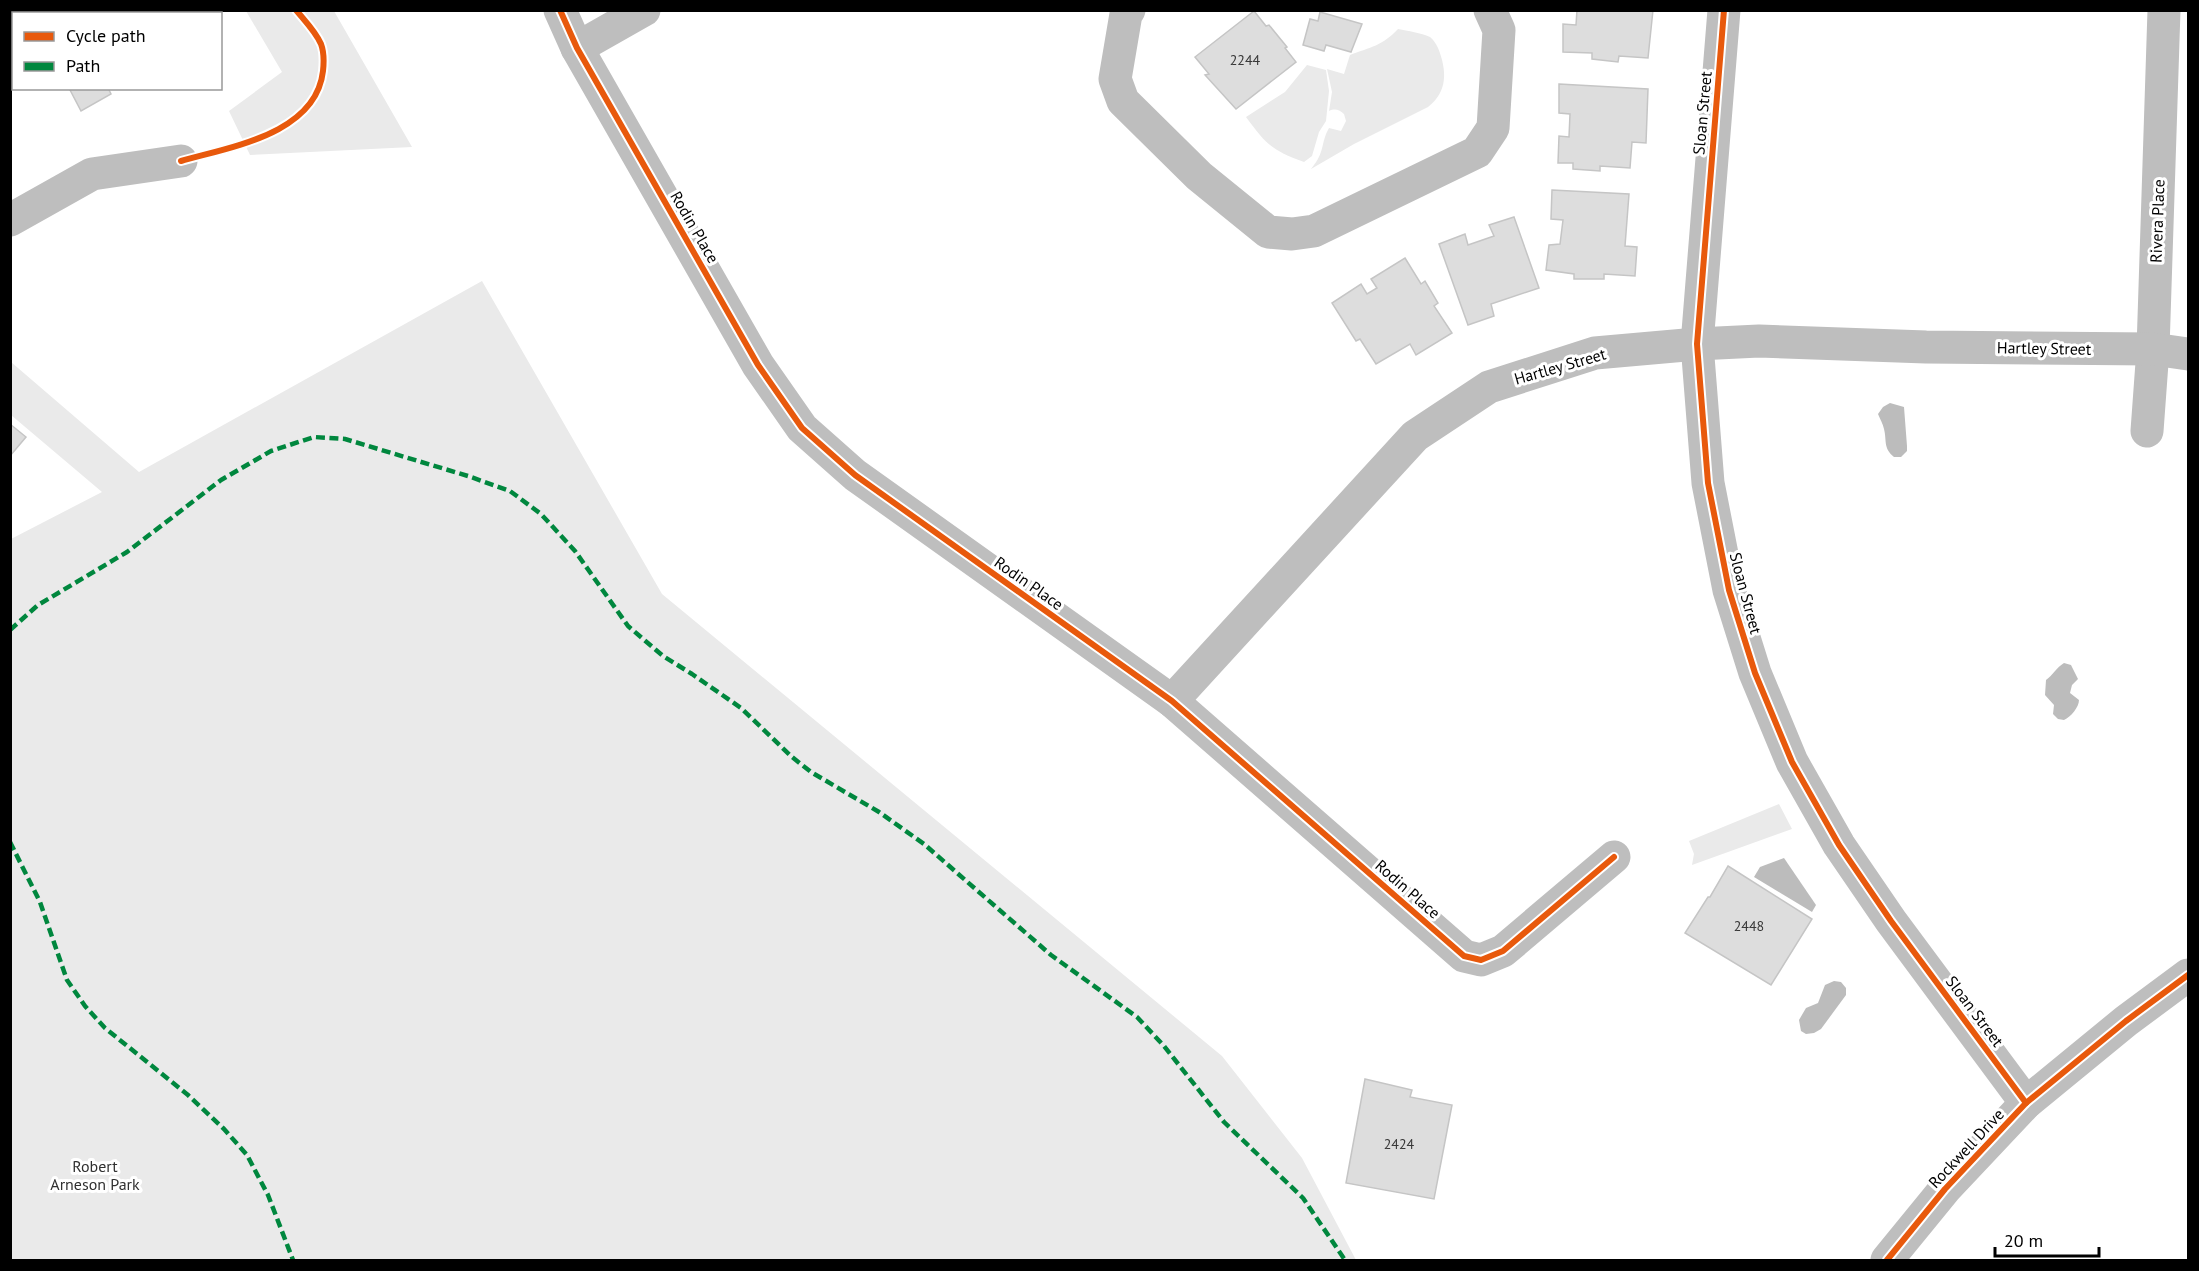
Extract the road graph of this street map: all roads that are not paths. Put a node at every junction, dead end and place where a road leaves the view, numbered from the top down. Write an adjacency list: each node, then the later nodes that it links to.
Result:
1 (560, 10): 7 (street, Rodin Place)
2 (644, 10): 7 (street)
3 (1129, 10): 4 (street)
4 (1490, 10)
5 (1724, 10): 10 (street, Sloan Street)
6 (2164, 10): 11 (street, Rivera Place)
7 (577, 48): 14 (street, Rodin Place)
8 (181, 161): 9 (street)
9 (10, 220)
10 (1697, 344): 11 (street, Hartley Street); 14 (street, Hartley Street); 17 (street, Sloan Street)
11 (2153, 349): 12 (street, Hartley Street); 13 (street, Rivera Place)
12 (2188, 354)
13 (2147, 431)
14 (1172, 701): 15 (street, Rodin Place)
15 (1614, 857)
16 (2188, 975): 17 (street, Rockwell Drive)
17 (2026, 1103): 18 (street, Rockwell Drive)
18 (1887, 1260)

